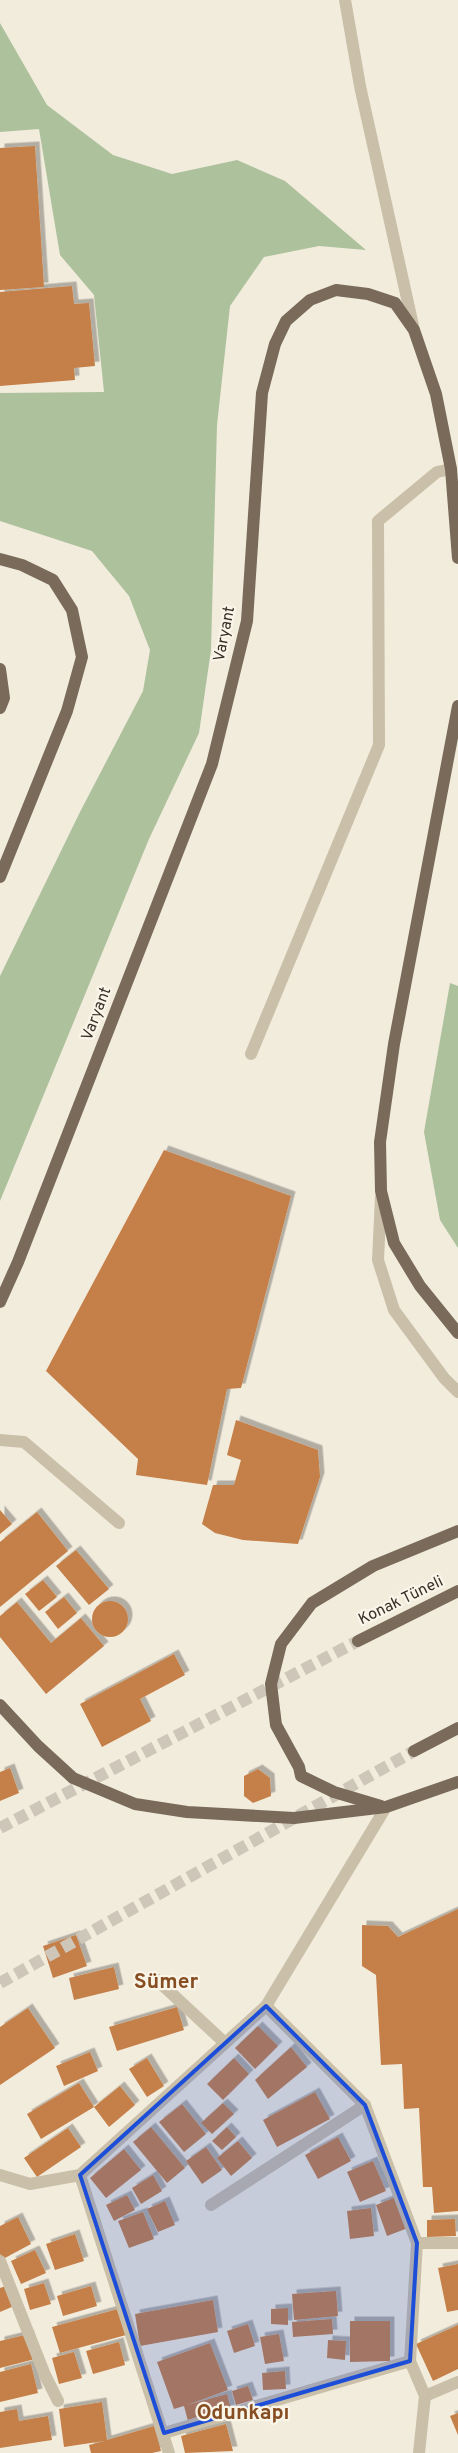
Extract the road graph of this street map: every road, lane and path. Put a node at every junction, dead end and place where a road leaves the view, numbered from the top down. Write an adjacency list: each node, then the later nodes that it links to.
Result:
1 (346, 0): 2 (street)
2 (414, 330): 3 (main road, Varyant); 12 (main road, Varyant)
3 (450, 469): 4 (main road, Varyant); 10 (street)
4 (458, 558)
5 (0, 559): 9 (main road)
6 (0, 669): 8 (main road)
7 (458, 706): 11 (main road)
8 (0, 708)
9 (0, 877)
10 (251, 1054)
11 (381, 1191): 13 (main road); 14 (street)
12 (0, 1302)
13 (458, 1333)
14 (458, 1392)
15 (0, 1440): 16 (street)
16 (119, 1524)
17 (458, 1531): 24 (main road)
18 (458, 1591): 19 (main road, Konak Tüneli)
19 (358, 1641)
20 (0, 1705): 24 (main road)
21 (458, 1728): 22 (main road)
22 (414, 1751)
23 (458, 1782): 24 (main road)
24 (386, 1808): 26 (street)
25 (156, 1978): 27 (street)
26 (266, 2006): 27 (street); 28 (street)
27 (225, 2043): 30 (street)
28 (365, 2105): 31 (street); 32 (street)
29 (0, 2175): 30 (street)
30 (80, 2175): 39 (street)
31 (211, 2205)
32 (417, 2243): 33 (street); 35 (street)
33 (458, 2244)
34 (0, 2261): 38 (street)
35 (410, 2362): 37 (street); 39 (street)
36 (458, 2382): 37 (street)
37 (425, 2396): 41 (street)
38 (58, 2401)
39 (164, 2433): 40 (street)
40 (169, 2453)
41 (419, 2453)

